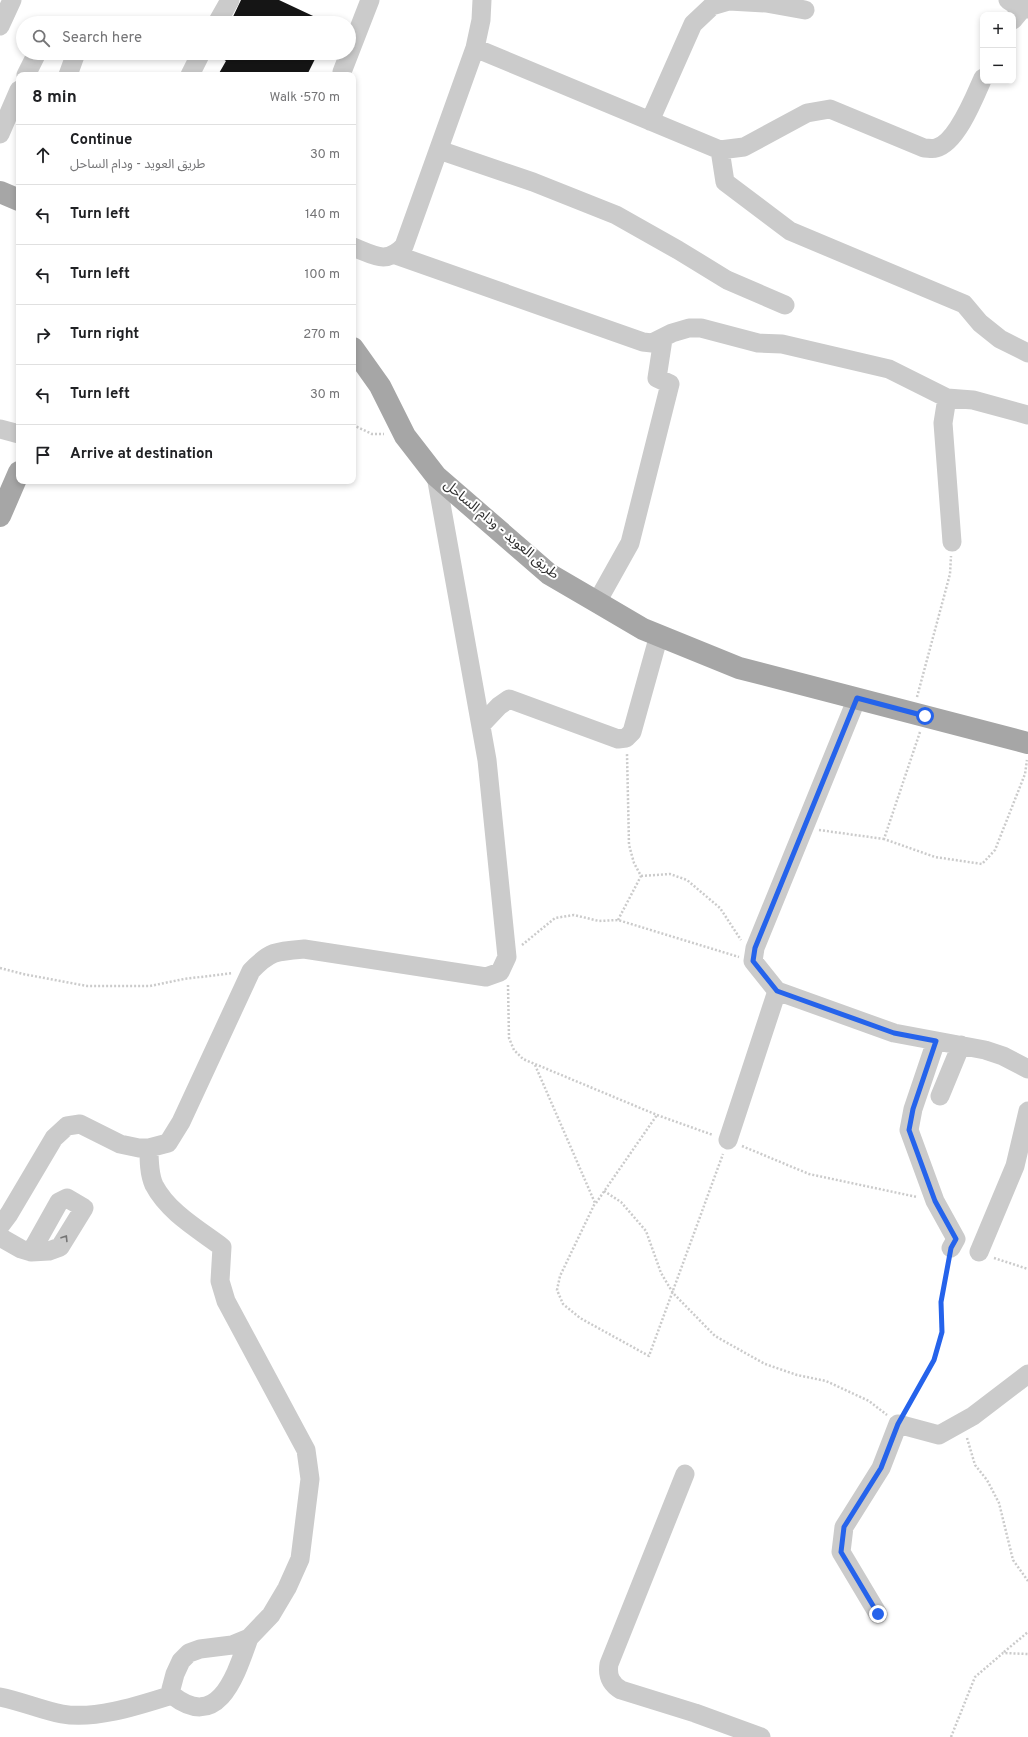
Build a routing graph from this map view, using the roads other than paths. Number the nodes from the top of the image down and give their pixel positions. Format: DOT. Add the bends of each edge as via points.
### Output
graph roads {
  1 [pos="12,0"];
  2 [pos="230,0"];
  3 [pos="370,0"];
  4 [pos="482,0"];
  5 [pos="806,10"];
  6 [pos="221,16"];
  7 [pos="0,26"];
  8 [pos="356,36"];
  9 [pos="475,48"];
  10 [pos="34,60"];
  11 [pos="73,60"];
  12 [pos="198,60"];
  13 [pos="347,60"];
  14 [pos="28,72"];
  15 [pos="69,72"];
  16 [pos="192,72"];
  17 [pos="342,72"];
  18 [pos="980,84"];
  19 [pos="16,97"];
  20 [pos="650,121"];
  21 [pos="0,134"];
  22 [pos="438,150"];
  23 [pos="720,150"];
  24 [pos="0,192"];
  25 [pos="16,199"];
  26 [pos="356,248"];
  27 [pos="396,255"];
  28 [pos="785,305"];
  29 [pos="663,339"];
  30 [pos="356,352"];
  31 [pos="1028,353"];
  32 [pos="356,378"];
  33 [pos="380,386"];
  34 [pos="947,398"];
  35 [pos="1028,415"];
  36 [pos="0,429"];
  37 [pos="16,433"];
  38 [pos="436,476"];
  39 [pos="16,479"];
  40 [pos="0,516"];
  41 [pos="952,542"];
  42 [pos="597,602"];
  43 [pos="659,635"];
  44 [pos="857,698"];
  45 [pos="481,725"];
  46 [pos="1028,743"];
  47 [pos="777,991"];
  48 [pos="936,1041"];
  49 [pos="961,1045"];
  50 [pos="1028,1069"];
  51 [pos="940,1096"];
  52 [pos="1028,1111"];
  53 [pos="728,1140"];
  54 [pos="149,1148"];
  55 [pos="0,1226"];
  56 [pos="0,1237"];
  57 [pos="951,1248"];
  58 [pos="31,1252"];
  59 [pos="979,1252"];
  60 [pos="1028,1374"];
  61 [pos="685,1474"];
  62 [pos="878,1614"];
  63 [pos="250,1638"];
  64 [pos="172,1694"];
  65 [pos="0,1697"];
  66 [pos="761,1737"];
  1 -- 7 [label="street"];
  2 -- 6 [label="street"];
  3 -- 8 [label="street"];
  4 -- 9 [label="street"];
  5 -- 20 [label="street" via="766,3 729,1 712,6 693,24"];
  9 -- 20 [label="street"];
  9 -- 22 [label="street"];
  10 -- 14 [label="street"];
  11 -- 15 [label="street"];
  12 -- 16 [label="street"];
  13 -- 17 [label="street"];
  18 -- 23 [label="street" via="964,121 948,140 937,148 924,148 830,109 807,113 744,147"];
  19 -- 21 [label="street"];
  20 -- 23 [label="street"];
  22 -- 27 [label="street" via="404,246"];
  22 -- 28 [label="street" via="533,182 616,215 727,280"];
  23 -- 31 [label="street" via="725,182 790,231 964,304 980,323 1000,339"];
  24 -- 25 [label="main road"];
  26 -- 27 [label="street" via="382,258"];
  27 -- 29 [label="street" via="643,342 652,343"];
  29 -- 34 [label="street" via="672,333 695,328 758,343 782,344 889,369"];
  29 -- 42 [label="street" via="657,378 670,384 639,514 630,543"];
  30 -- 33 [label="main road, طريق العويد - ودام الساحل"];
  32 -- 33 [label="main road"];
  33 -- 38 [label="main road, طريق العويد - ودام الساحل" via="405,436"];
  34 -- 35 [label="street" via="973,400"];
  34 -- 41 [label="street" via="942,423"];
  36 -- 37 [label="street"];
  38 -- 42 [label="main road, طريق العويد - ودام الساحل" via="549,574"];
  38 -- 45 [label="street"];
  39 -- 40 [label="main road"];
  42 -- 43 [label="main road, طريق العويد - ودام الساحل" via="643,629"];
  43 -- 44 [label="main road, طريق العويد - ودام الساحل" via="739,668"];
  43 -- 45 [label="street" via="632,732 626,738 618,739 509,699"];
  44 -- 46 [label="main road, طريق العويد - ودام الساحل"];
  44 -- 47 [label="street" via="755,948 753,961"];
  45 -- 54 [label="street" via="487,760 507,958 500,972 486,977 304,949 285,950 265,956 250,971 181,1122 168,1143"];
  47 -- 48 [label="street" via="894,1033"];
  47 -- 53 [label="street"];
  48 -- 49 [label="street"];
  48 -- 57 [label="street" via="913,1109 909,1130 935,1201 956,1239"];
  49 -- 50 [label="street" via="1003,1056"];
  49 -- 51 [label="street"];
  52 -- 59 [label="street" via="1015,1166"];
  54 -- 55 [label="street" via="120,1144 80,1124 67,1126 54,1138"];
  54 -- 63 [label="street" via="149,1167 154,1184 168,1204 222,1247 220,1281 226,1302 306,1450 310,1479 300,1560 271,1615"];
  56 -- 58 [label="street"];
  60 -- 62 [label="street" via="973,1416 939,1435 898,1424 881,1468 844,1527 841,1552"];
  61 -- 66 [label="street" via="609,1664 608,1675 613,1684 621,1690"];
  63 -- 64 [label="street" via="232,1645 200,1649 189,1654 175,1674"];
  63 -- 64 [label="street" via="228,1687 221,1698 213,1704 205,1707 187,1705"];
  64 -- 65 [label="street" via="95,1715 62,1714"];
}
